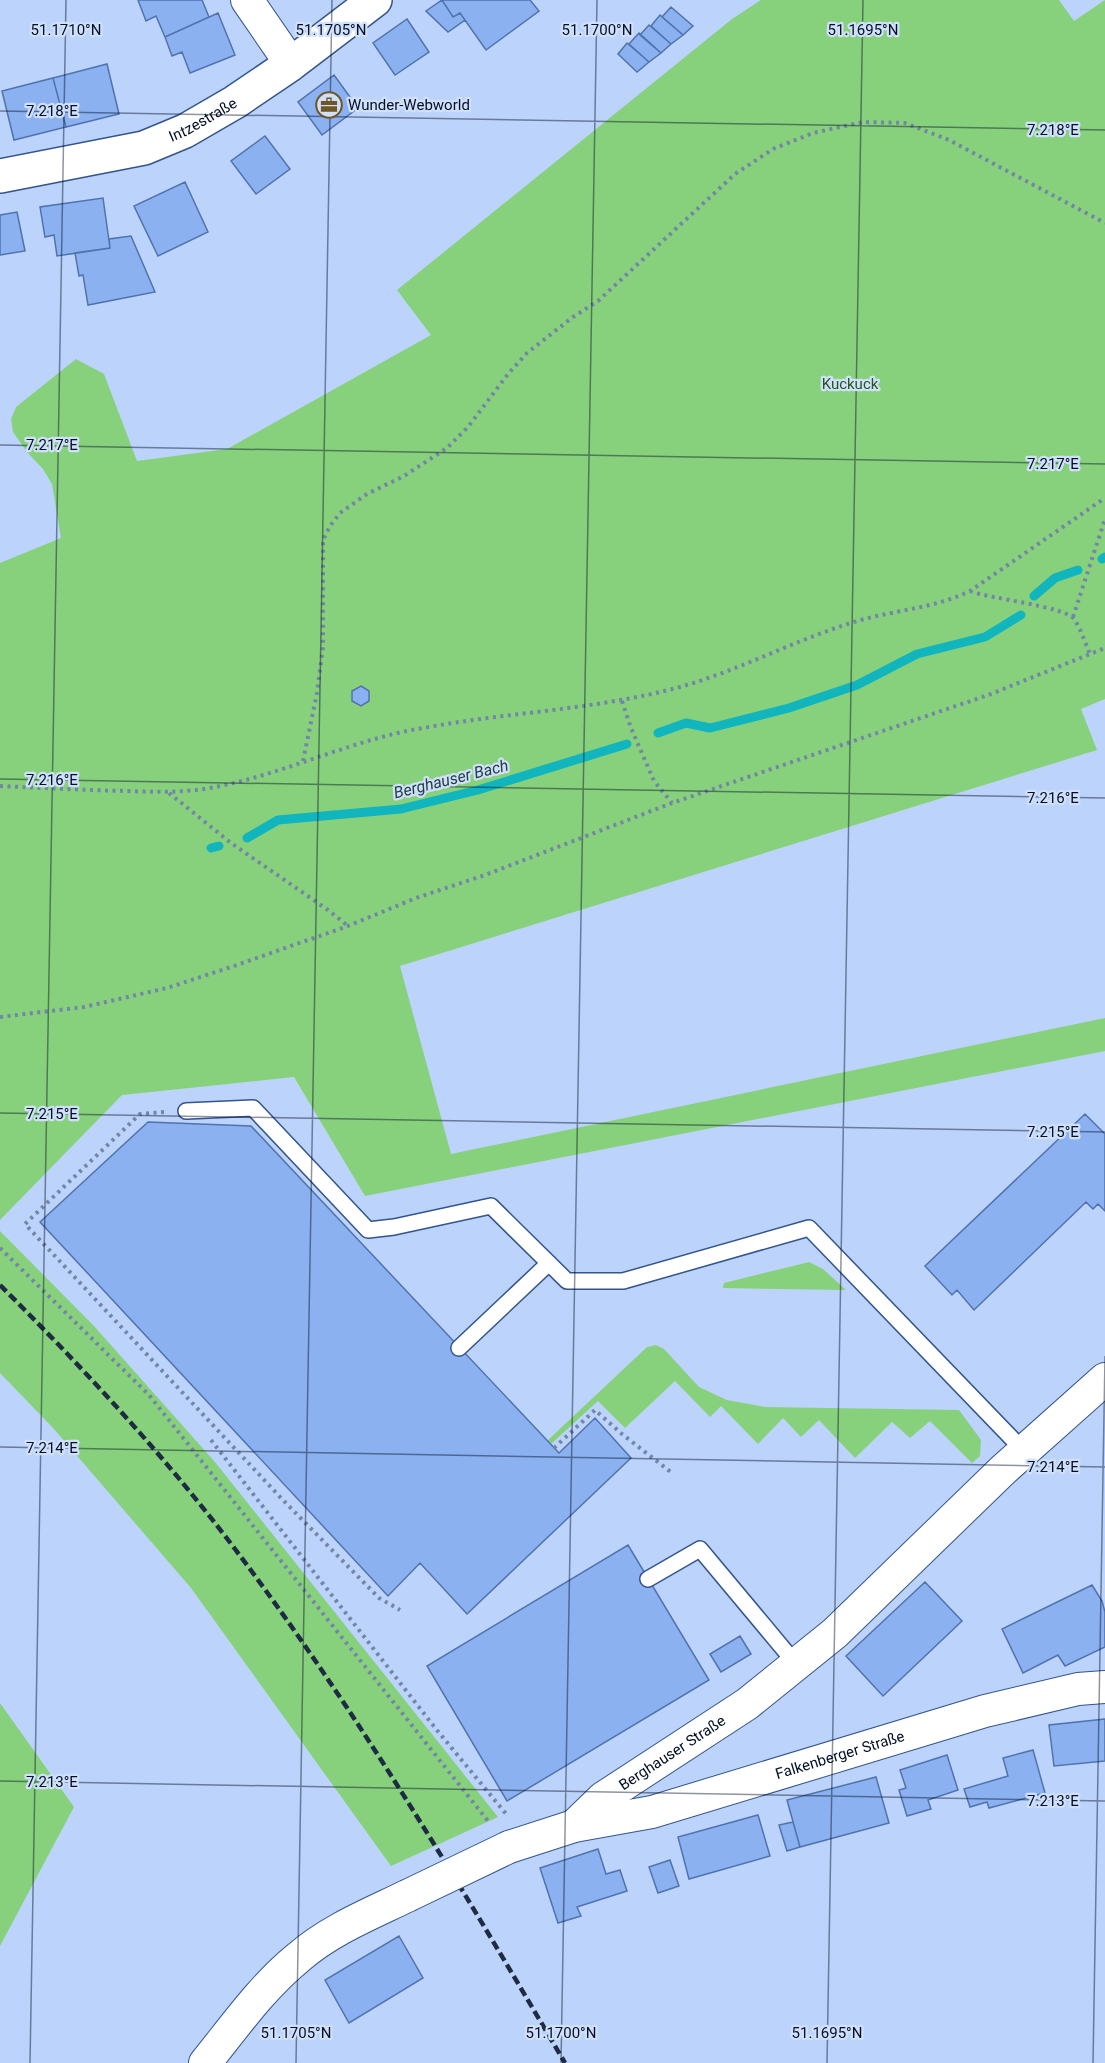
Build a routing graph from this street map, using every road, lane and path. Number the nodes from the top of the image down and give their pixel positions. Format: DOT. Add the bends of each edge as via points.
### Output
graph roads {
  1 [pos="247,0"];
  2 [pos="375,0"];
  3 [pos="291,64"];
  4 [pos="0,176"];
  5 [pos="1105,224"];
  6 [pos="1105,498"];
  7 [pos="1105,519"];
  8 [pos="970,591"];
  9 [pos="1073,617"];
  10 [pos="1105,648"];
  11 [pos="1090,654"];
  12 [pos="622,701"];
  13 [pos="303,761"];
  14 [pos="0,786"];
  15 [pos="168,792"];
  16 [pos="672,804"];
  17 [pos="348,926"];
  18 [pos="0,1017"];
  19 [pos="186,1111"];
  20 [pos="0,1248"];
  21 [pos="549,1263"];
  22 [pos="459,1348"];
  23 [pos="1105,1379"];
  24 [pos="211,1440"];
  25 [pos="554,1448"];
  26 [pos="1024,1451"];
  27 [pos="672,1473"];
  28 [pos="648,1579"];
  29 [pos="400,1610"];
  30 [pos="796,1664"];
  31 [pos="1105,1687"];
  32 [pos="574,1826"];
  33 [pos="519,1844"];
  34 [pos="210,2061"];
  1 -- 3 [label="street"];
  2 -- 3 [label="main road, Intzestraße"];
  3 -- 4 [label="main road, Intzestraße" via="235,102 164,141 110,156"];
  5 -- 13 [label="path" via="949,140 905,123 842,125 787,142 756,159 598,301 527,353 447,448 340,513 323,540 323,647"];
  6 -- 8 [label="path"];
  7 -- 9 [label="path"];
  8 -- 9 [label="path"];
  8 -- 12 [label="path" via="935,605 856,621 723,674"];
  9 -- 11 [label="path"];
  10 -- 11 [label="path"];
  11 -- 16 [label="path" via="991,694"];
  12 -- 13 [label="path" via="419,728"];
  12 -- 16 [label="path" via="654,782"];
  13 -- 15 [label="path" via="230,784"];
  14 -- 15 [label="path"];
  15 -- 17 [label="path" via="231,843"];
  16 -- 17 [label="path"];
  17 -- 18 [label="path" via="166,988 84,1007"];
  19 -- 21 [label="lane" via="253,1108 368,1230 491,1206"];
  19 -- 29 [label="path" via="140,1114 25,1224 289,1506 379,1598"];
  20 -- 33 [label="path" via="149,1395"];
  21 -- 22 [label="lane"];
  21 -- 26 [label="lane" via="567,1281 623,1281 808,1228"];
  23 -- 26 [label="street, Berghauser Straße"];
  24 -- 33 [label="path" via="436,1729"];
  25 -- 27 [label="path" via="596,1410"];
  26 -- 30 [label="street, Berghauser Straße" via="835,1633"];
  28 -- 30 [label="lane" via="700,1549"];
  30 -- 32 [label="street, Berghauser Straße" via="747,1704 603,1798"];
  31 -- 32 [label="street, Falkenberger Straße" via="1078,1689 985,1711 652,1812"];
  32 -- 33 [label="street, Berghauser Straße"];
  33 -- 34 [label="street, Berghauser Straße, bridge" via="335,1932 301,1955 260,1994"];
}
